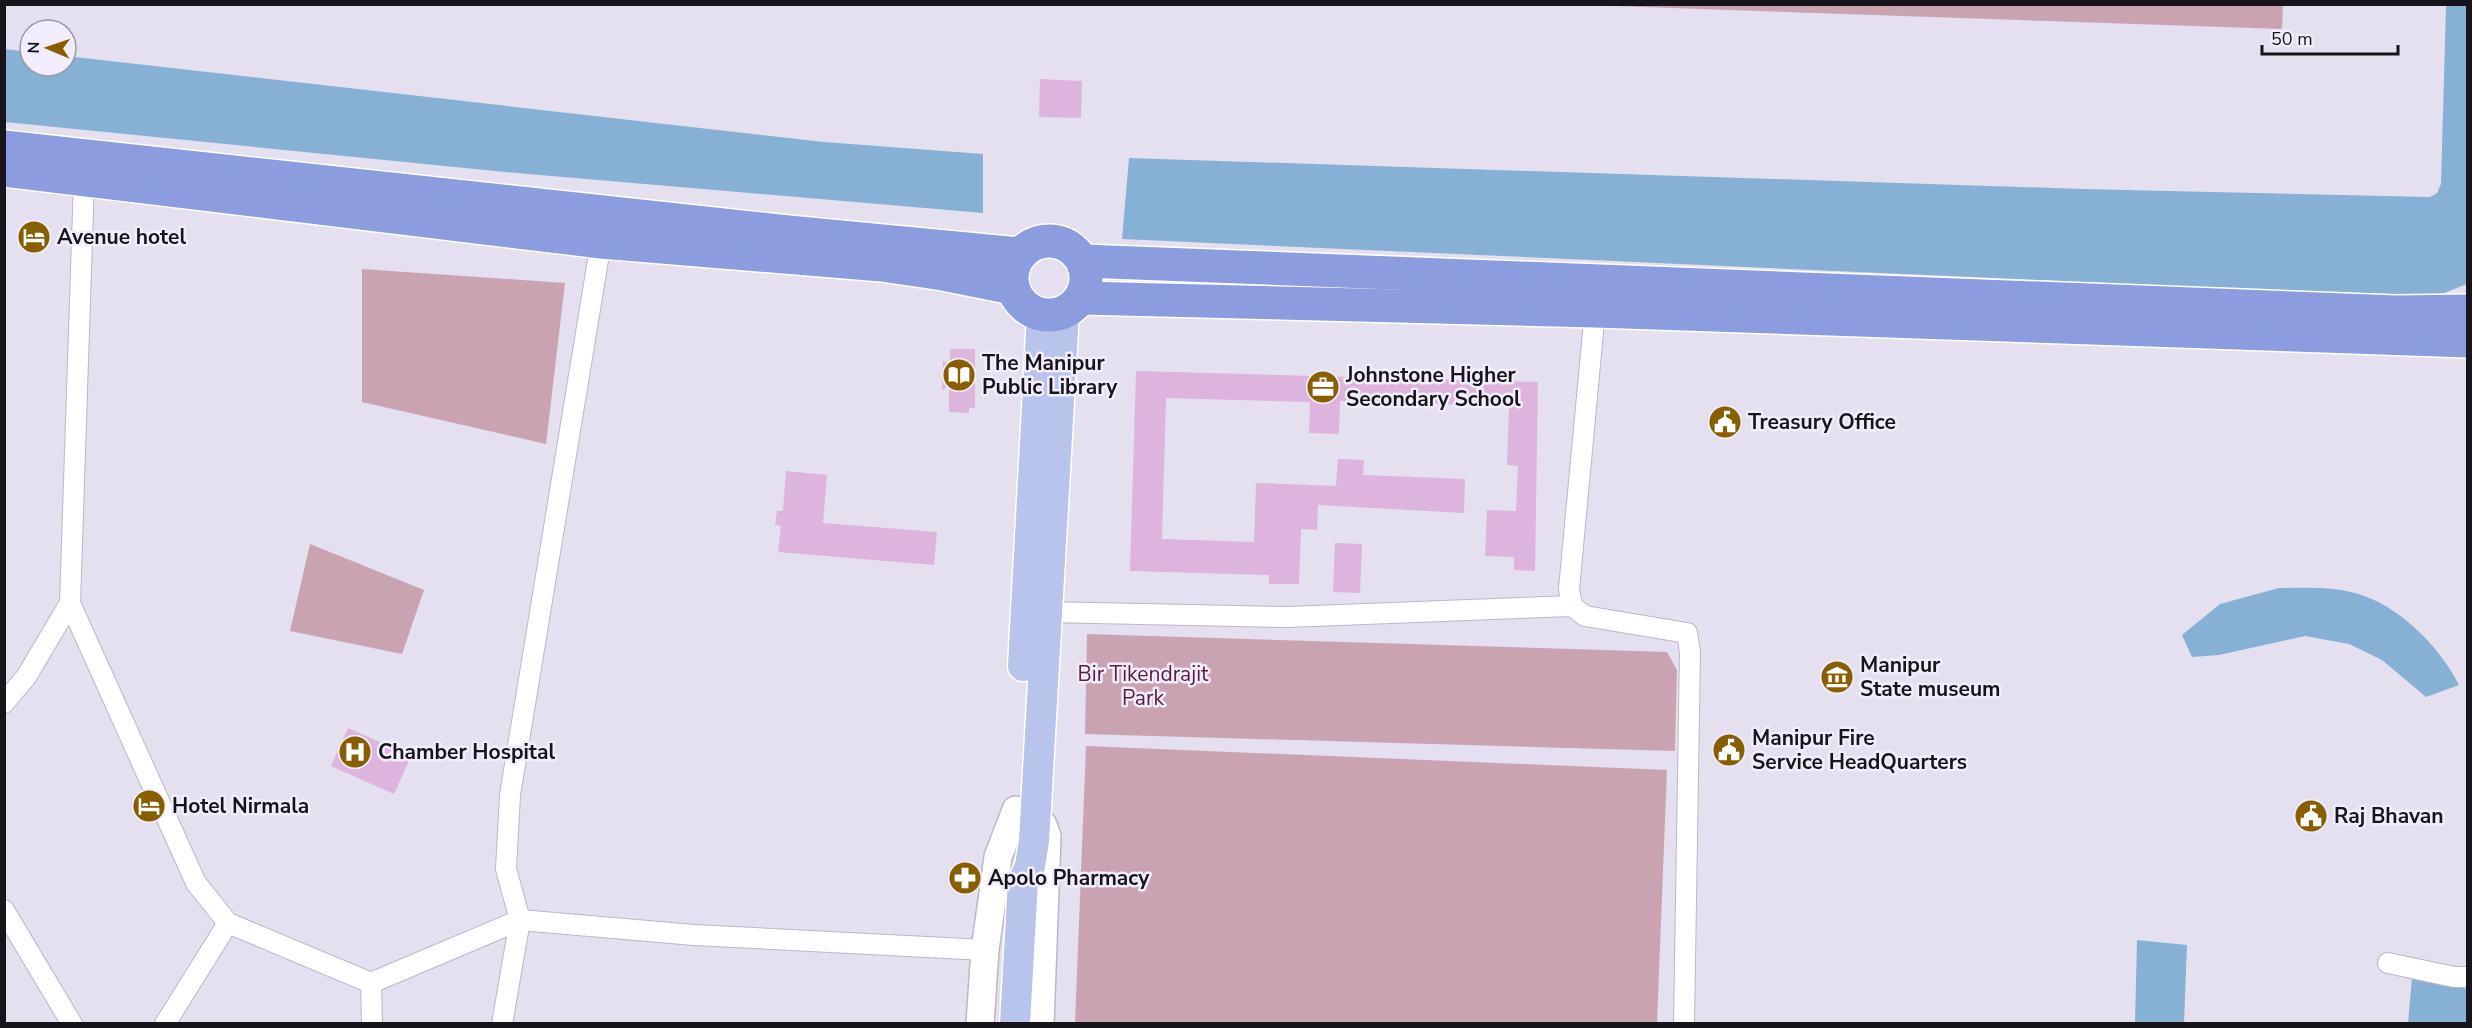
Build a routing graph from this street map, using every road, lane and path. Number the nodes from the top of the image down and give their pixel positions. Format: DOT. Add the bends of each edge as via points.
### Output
graph roads {
  1 [pos="4,147"];
  2 [pos="4,170"];
  3 [pos="84,180"];
  4 [pos="601,242"];
  5 [pos="1021,254"];
  6 [pos="1083,261"];
  7 [pos="1013,288"];
  8 [pos="2468,291"];
  9 [pos="1063,309"];
  10 [pos="1595,311"];
  11 [pos="2468,311"];
  12 [pos="2396,312"];
  13 [pos="2468,341"];
  14 [pos="1043,481"];
  15 [pos="70,603"];
  16 [pos="1572,606"];
  17 [pos="1046,612"];
  18 [pos="4,703"];
  19 [pos="1026,807"];
  20 [pos="4,910"];
  21 [pos="520,920"];
  22 [pos="228,923"];
  23 [pos="985,950"];
  24 [pos="2388,963"];
  25 [pos="2468,977"];
  26 [pos="371,983"];
  27 [pos="72,1023"];
  28 [pos="165,1023"];
  29 [pos="372,1023"];
  30 [pos="502,1023"];
  31 [pos="980,1023"];
  32 [pos="1015,1023"];
  33 [pos="1040,1023"];
  34 [pos="1683,1023"];
  1 -- 5 [label="highway" via="764,230"];
  2 -- 3 [label="highway"];
  3 -- 4 [label="highway"];
  3 -- 15 [label="street"];
  4 -- 7 [label="highway" via="882,265"];
  4 -- 21 [label="street" via="510,795 506,869"];
  5 -- 6 [label="highway" via="1052,240 1076,251"];
  5 -- 7 [label="highway" via="1012,276"];
  6 -- 9 [label="highway" via="1087,280"];
  6 -- 12 [label="highway"];
  7 -- 9 [label="highway" via="1024,306"];
  8 -- 12 [label="highway"];
  9 -- 10 [label="highway"];
  9 -- 14 [label="main road"];
  10 -- 13 [label="highway"];
  10 -- 16 [label="street" via="1569,589"];
  11 -- 12 [label="highway"];
  14 -- 17 [label="main road"];
  14 -- 19 [label="main road"];
  15 -- 18 [label="street" via="26,677"];
  15 -- 22 [label="street" via="196,883"];
  16 -- 17 [label="street" via="1288,617"];
  16 -- 34 [label="street" via="1585,616 1688,633"];
  17 -- 19 [label="main road"];
  19 -- 23 [label="street" via="998,857"];
  19 -- 32 [label="main road"];
  19 -- 33 [label="street" via="1047,836"];
  20 -- 27 [label="street"];
  21 -- 23 [label="street" via="694,935"];
  21 -- 26 [label="street"];
  21 -- 30 [label="street"];
  22 -- 26 [label="street"];
  22 -- 28 [label="street"];
  23 -- 31 [label="street"];
  24 -- 25 [label="street"];
  26 -- 29 [label="street"];
}
